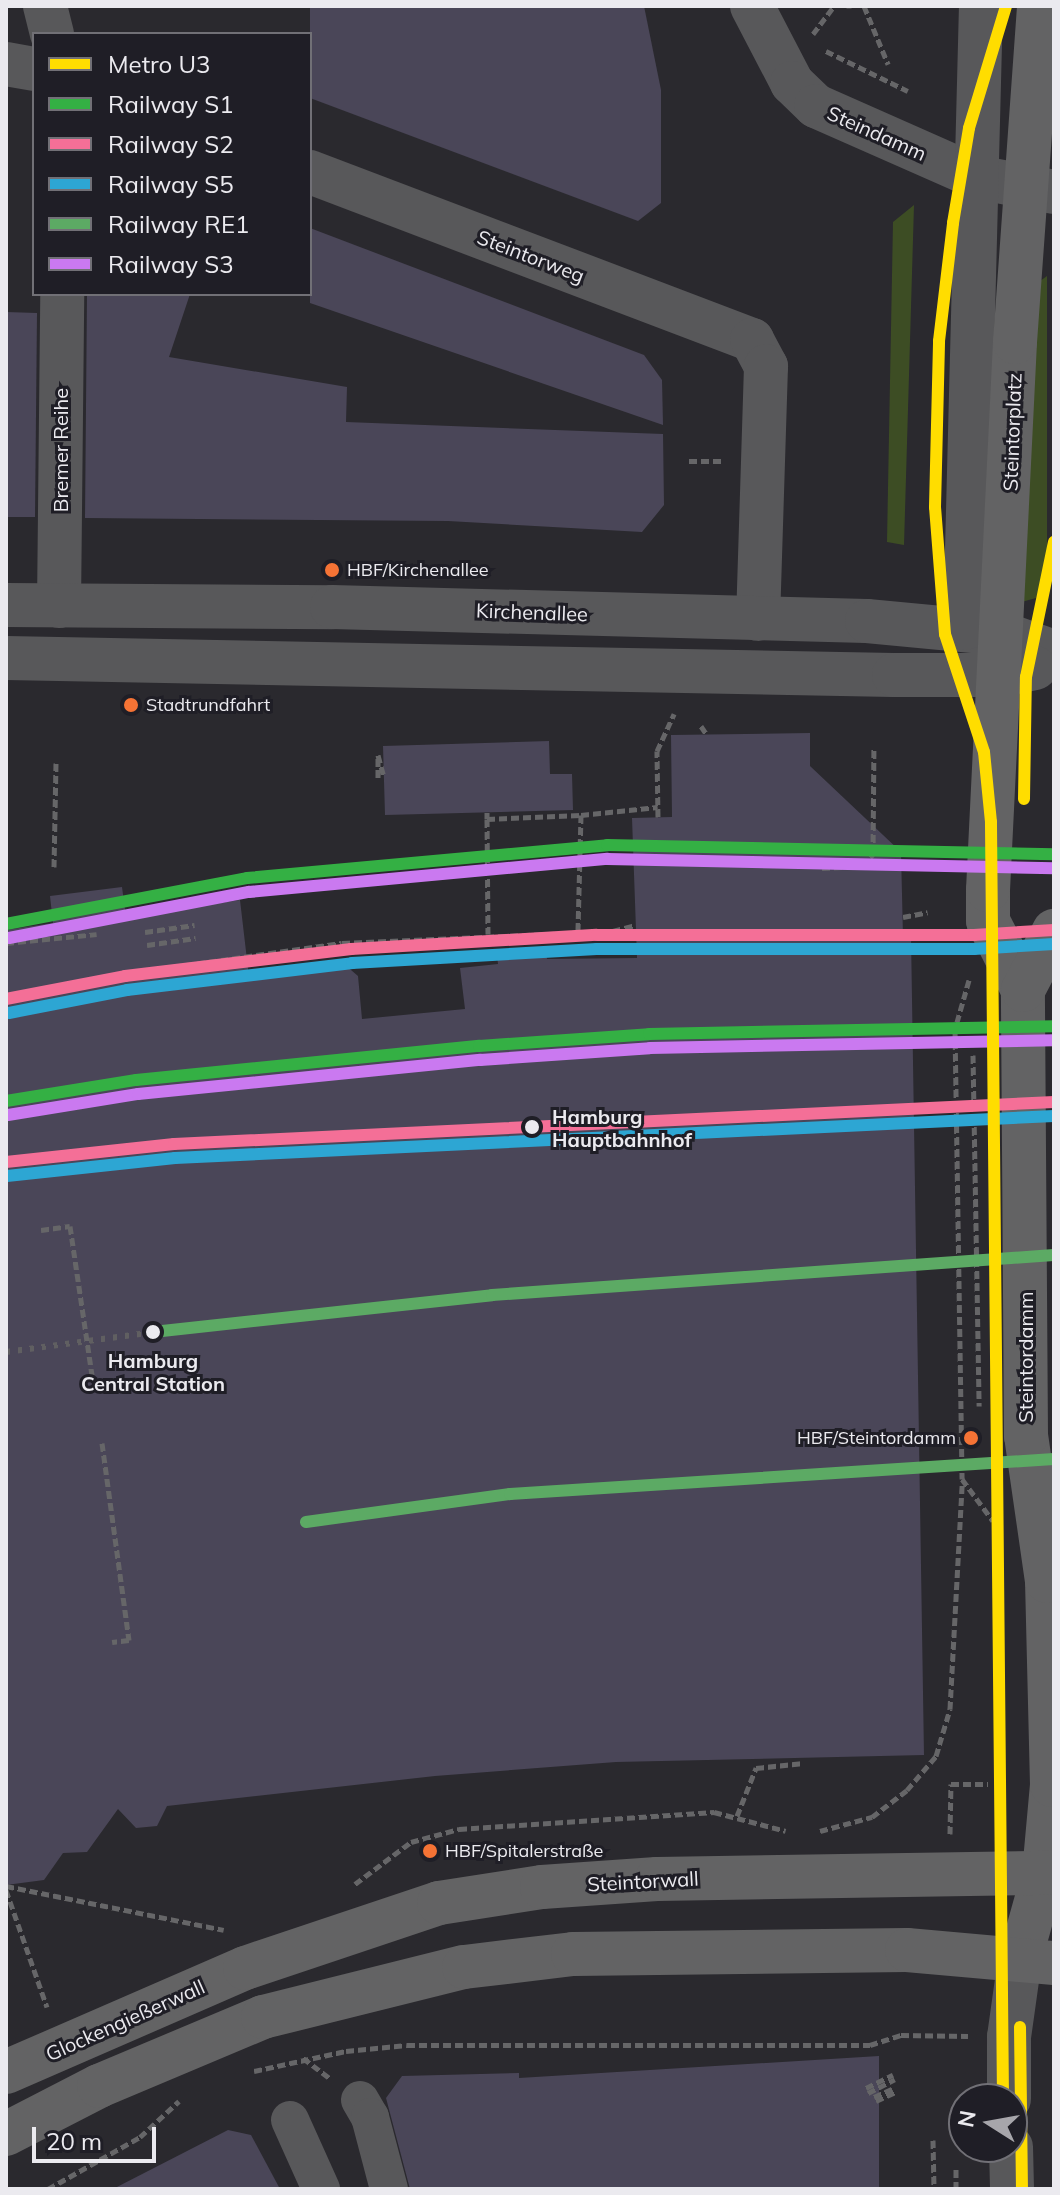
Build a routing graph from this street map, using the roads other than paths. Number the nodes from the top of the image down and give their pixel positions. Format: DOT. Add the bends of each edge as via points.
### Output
graph roads {
  1 [pos="45,6"];
  2 [pos="752,6"];
  3 [pos="981,6"];
  4 [pos="1039,6"];
  5 [pos="52,32"];
  6 [pos="6,64"];
  7 [pos="32,69"];
  8 [pos="312,173"];
  9 [pos="977,177"];
  10 [pos="1041,191"];
  11 [pos="62,296"];
  12 [pos="6,605"];
  13 [pos="59,606"];
  14 [pos="758,619"];
  15 [pos="990,646"];
  16 [pos="1054,652"];
  17 [pos="6,658"];
  18 [pos="1054,664"];
  19 [pos="1054,931"];
  20 [pos="1023,990"];
  21 [pos="1049,1873"];
  22 [pos="237,1950"];
  23 [pos="1037,1961"];
  24 [pos="999,2066"];
  25 [pos="6,2072"];
  26 [pos="360,2100"];
  27 [pos="290,2120"];
  28 [pos="6,2134"];
  29 [pos="321,2189"];
  30 [pos="389,2189"];
  1 -- 5 [label="street"];
  2 -- 9 [label="street, Steindamm" via="792,83 816,106"];
  3 -- 9 [label="street, Steintorplatz"];
  4 -- 10 [label="main road, Steintorplatz"];
  6 -- 7 [label="street"];
  8 -- 14 [label="street, Steintorweg" via="752,340 766,366"];
  9 -- 10 [label="street, Steindamm"];
  9 -- 15 [label="street, Steintorplatz"];
  10 -- 15 [label="main road, Steintorplatz"];
  11 -- 13 [label="street, Bremer Reihe"];
  12 -- 13 [label="street, Kirchenallee"];
  13 -- 14 [label="street, Kirchenallee" via="332,607"];
  14 -- 15 [label="street, Kirchenallee"];
  15 -- 16 [label="street, Kirchenallee"];
  15 -- 17 [label="street, Kirchenallee"];
  15 -- 18 [label="street, Kirchenallee"];
  15 -- 20 [label="main road, Steintordamm" via="988,921"];
  19 -- 20 [label="main road, Steintordamm"];
  20 -- 21 [label="main road, Steintordamm" via="1026,1436 1047,1581 1052,1709"];
  21 -- 22 [label="main road, Steintorwall" via="657,1879 542,1887 439,1903"];
  21 -- 23 [label="main road, Steintordamm"];
  22 -- 25 [label="main road, Glockengießerwall"];
  23 -- 24 [label="street"];
  23 -- 28 [label="main road" via="907,1950 573,1954 407,1978 263,2017 99,2086"];
  26 -- 30 [label="street" via="370,2117"];
  27 -- 29 [label="street"];
}
